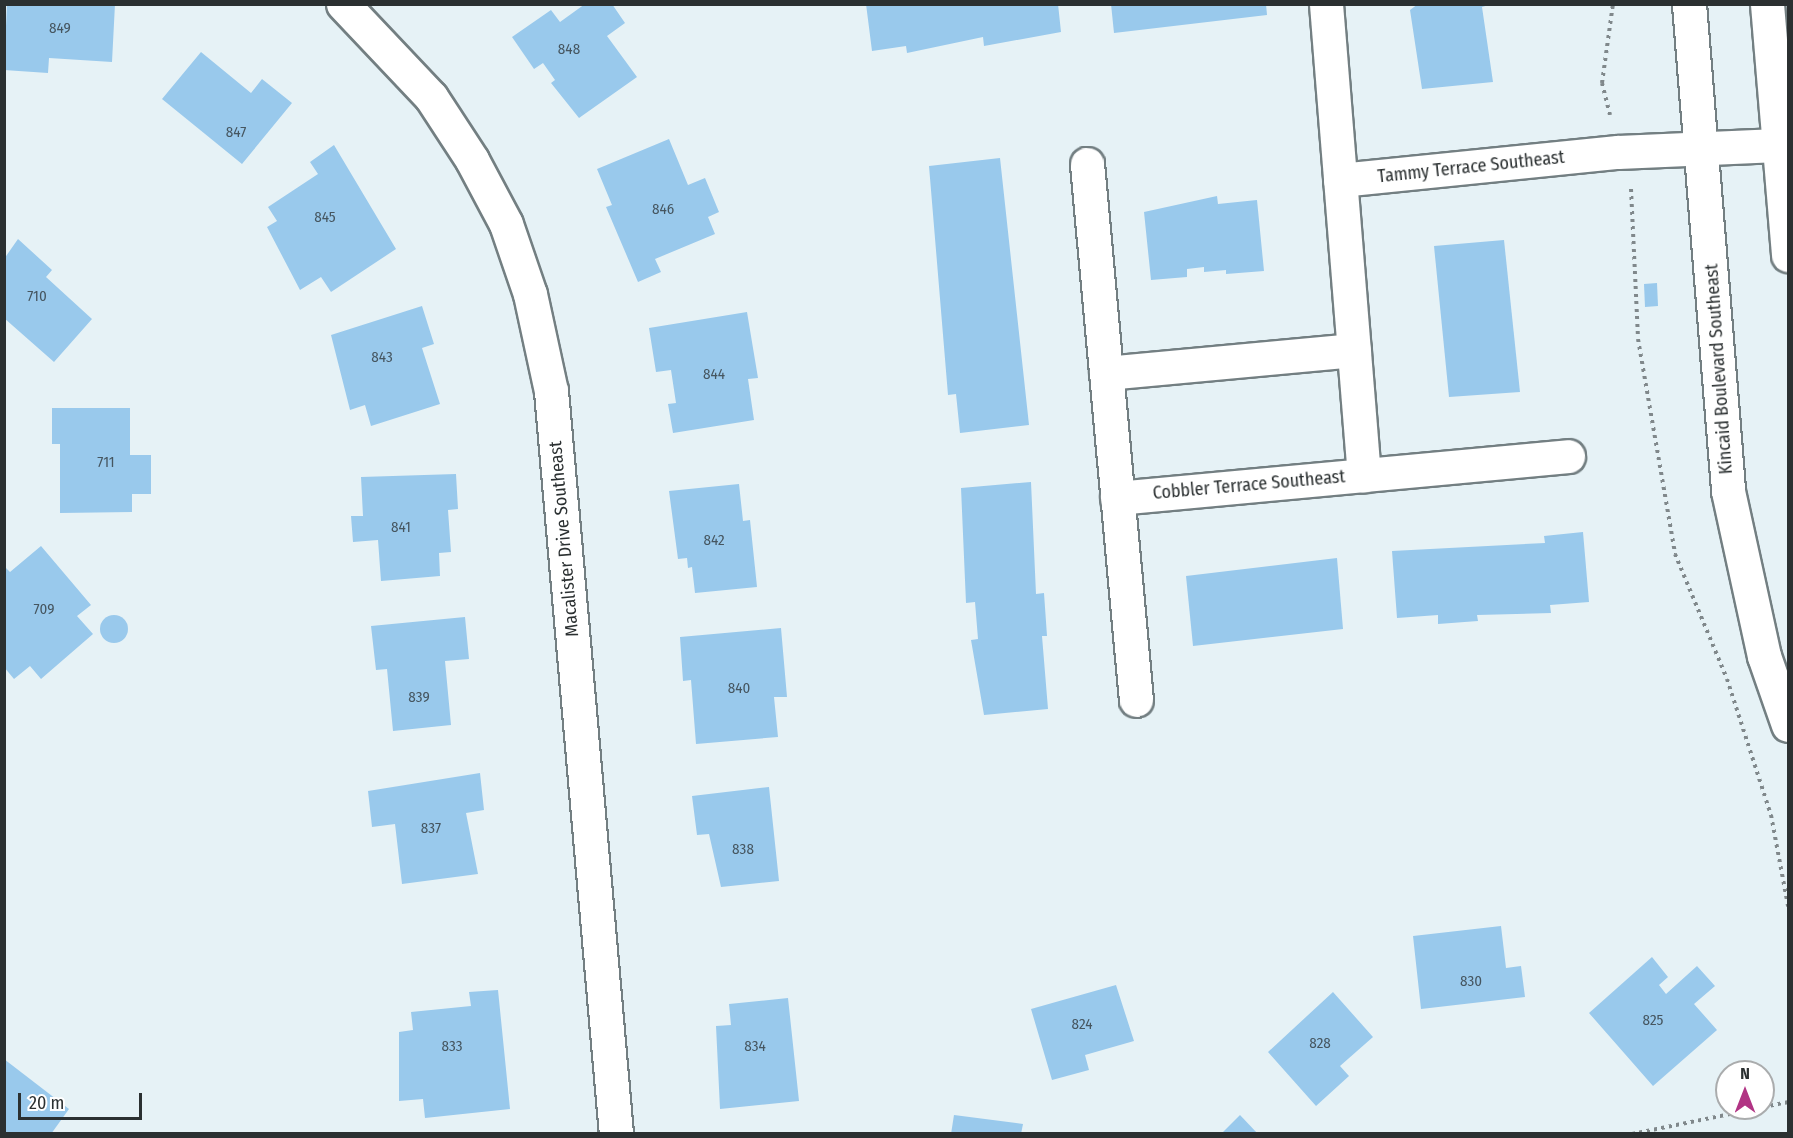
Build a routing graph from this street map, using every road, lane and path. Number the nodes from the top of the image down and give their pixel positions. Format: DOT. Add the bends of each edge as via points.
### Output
graph roads {
  1 [pos="343,4"];
  2 [pos="1326,4"];
  3 [pos="1613,4"];
  4 [pos="1689,4"];
  5 [pos="1767,4"];
  6 [pos="1778,145"];
  7 [pos="1701,148"];
  8 [pos="1618,152"];
  9 [pos="1087,164"];
  10 [pos="1340,180"];
  11 [pos="1788,255"];
  12 [pos="1354,350"];
  13 [pos="1106,373"];
  14 [pos="1568,456"];
  15 [pos="1364,475"];
  16 [pos="1117,498"];
  17 [pos="1136,700"];
  18 [pos="1788,725"];
  19 [pos="1788,906"];
  20 [pos="1715,1117"];
  21 [pos="616,1134"];
  22 [pos="1632,1134"];
  1 -- 21 [label="street, Macalister Drive Southeast" via="431,97 472,160 506,224 530,294 551,391"];
  2 -- 10 [label="street"];
  3 -- 8 [label="path" via="1602,83"];
  4 -- 7 [label="street, Kincaid Boulevard Southeast"];
  5 -- 6 [label="street"];
  6 -- 7 [label="street, Tammy Terrace Southeast"];
  6 -- 11 [label="street"];
  7 -- 8 [label="street, Tammy Terrace Southeast"];
  7 -- 18 [label="street, Kincaid Boulevard Southeast" via="1728,491 1764,656"];
  8 -- 10 [label="street, Tammy Terrace Southeast"];
  8 -- 19 [label="path" via="1635,201 1638,339 1675,554 1727,679 1768,804"];
  9 -- 13 [label="street"];
  10 -- 12 [label="street, Cobbler Terrace Southeast"];
  12 -- 13 [label="street"];
  12 -- 15 [label="street, Cobbler Terrace Southeast"];
  13 -- 16 [label="street"];
  14 -- 15 [label="street"];
  15 -- 16 [label="street, Cobbler Terrace Southeast"];
  16 -- 17 [label="street"];
  20 -- 22 [label="path"];
}
